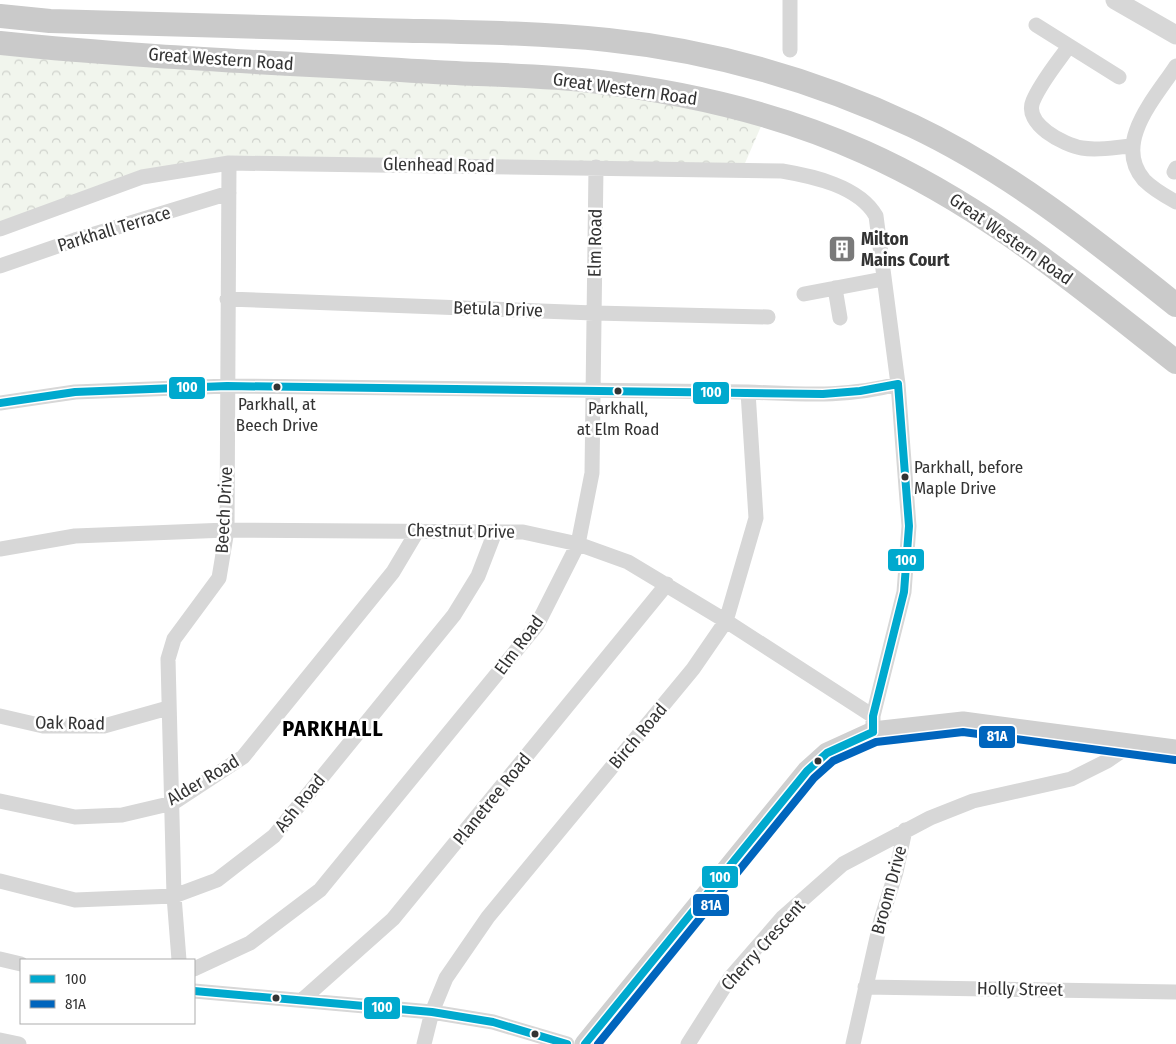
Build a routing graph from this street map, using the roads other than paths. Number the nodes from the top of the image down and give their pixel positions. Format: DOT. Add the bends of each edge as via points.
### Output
graph roads {
  1 [pos="790,0"];
  2 [pos="1114,0"];
  3 [pos="0,16"];
  4 [pos="1036,25"];
  5 [pos="1176,35"];
  6 [pos="0,43"];
  7 [pos="1069,46"];
  8 [pos="790,50"];
  9 [pos="1176,66"];
  10 [pos="1120,77"];
  11 [pos="1132,146"];
  12 [pos="229,163"];
  13 [pos="596,167"];
  14 [pos="229,193"];
  15 [pos="1176,202"];
  16 [pos="0,229"];
  17 [pos="0,266"];
  18 [pos="883,279"];
  19 [pos="834,288"];
  20 [pos="804,294"];
  21 [pos="227,299"];
  22 [pos="1176,305"];
  23 [pos="594,313"];
  24 [pos="768,317"];
  25 [pos="840,318"];
  26 [pos="1176,362"];
  27 [pos="898,384"];
  28 [pos="227,386"];
  29 [pos="594,390"];
  30 [pos="748,392"];
  31 [pos="0,403"];
  32 [pos="227,530"];
  33 [pos="418,530"];
  34 [pos="495,532"];
  35 [pos="578,544"];
  36 [pos="0,549"];
  37 [pos="667,584"];
  38 [pos="726,621"];
  39 [pos="168,708"];
  40 [pos="0,716"];
  41 [pos="873,724"];
  42 [pos="1132,744"];
  43 [pos="1176,750"];
  44 [pos="0,801"];
  45 [pos="172,803"];
  46 [pos="904,830"];
  47 [pos="0,881"];
  48 [pos="174,896"];
  49 [pos="0,959"];
  50 [pos="179,959"];
  51 [pos="20,964"];
  52 [pos="195,969"];
  53 [pos="865,987"];
  54 [pos="195,991"];
  55 [pos="1176,992"];
  56 [pos="302,1000"];
  57 [pos="432,1012"];
  58 [pos="0,1040"];
  59 [pos="19,1044"];
  60 [pos="424,1044"];
  61 [pos="567,1044"];
  62 [pos="585,1044"];
  63 [pos="688,1044"];
  64 [pos="853,1044"];
  1 -- 8 [label="street"];
  2 -- 5 [label="street"];
  3 -- 22 [label="main road, Great Western Road" via="50,21 543,34 652,45 737,62 849,98 944,142 1048,206"];
  4 -- 7 [label="street"];
  6 -- 26 [label="main road, Great Western Road" via="588,81 689,96 766,115 863,151 988,218 1029,246"];
  7 -- 10 [label="street"];
  7 -- 11 [label="street" via="1032,102 1032,118 1037,125 1072,146 1094,149"];
  9 -- 11 [label="street" via="1135,132"];
  11 -- 15 [label="street" via="1132,157 1145,180"];
  12 -- 13 [label="street, Glenhead Road"];
  12 -- 14 [label="street, Beech Drive"];
  12 -- 16 [label="street, Glenhead Road" via="142,177"];
  13 -- 18 [label="street, Glenhead Road" via="782,171 829,182 872,208 876,216"];
  13 -- 23 [label="street, Elm Road"];
  14 -- 17 [label="street, Parkhall Terrace"];
  14 -- 21 [label="street, Beech Drive"];
  18 -- 19 [label="street"];
  18 -- 27 [label="street"];
  19 -- 20 [label="street"];
  19 -- 25 [label="street"];
  21 -- 23 [label="street, Betula Drive"];
  21 -- 28 [label="street, Beech Drive"];
  23 -- 24 [label="street, Betula Drive"];
  23 -- 29 [label="street, Elm Road"];
  27 -- 30 [label="street" via="830,396"];
  27 -- 41 [label="street" via="909,526 904,592"];
  28 -- 29 [label="street"];
  28 -- 31 [label="street" via="75,392"];
  28 -- 32 [label="street, Beech Drive"];
  29 -- 30 [label="street"];
  29 -- 35 [label="street, Elm Road" via="592,473"];
  30 -- 38 [label="street, Birch Road" via="756,518"];
  32 -- 33 [label="street, Chestnut Drive"];
  32 -- 36 [label="street, Chestnut Drive" via="75,536"];
  32 -- 39 [label="street, Beech Drive" via="219,578 174,639 168,660"];
  33 -- 34 [label="street, Chestnut Drive"];
  33 -- 45 [label="street, Alder Road" via="393,572 243,757"];
  34 -- 35 [label="street, Chestnut Drive" via="523,532"];
  34 -- 48 [label="street, Ash Road" via="478,576 454,615 274,836 217,880"];
  35 -- 37 [label="street, Chestnut Drive" via="628,562"];
  35 -- 52 [label="street, Elm Road" via="537,625 320,890 250,943"];
  37 -- 38 [label="street, Chestnut Drive"];
  37 -- 56 [label="street, Planetree Road" via="393,919"];
  38 -- 41 [label="street, Chestnut Drive"];
  38 -- 57 [label="street, Birch Road" via="693,670 488,917 446,978"];
  39 -- 40 [label="street, Oak Road" via="104,726 43,726"];
  39 -- 45 [label="street, Beech Drive"];
  41 -- 42 [label="main road" via="963,722"];
  41 -- 62 [label="main road" via="827,753 807,771"];
  42 -- 43 [label="main road"];
  42 -- 46 [label="street, Broom Drive" via="1071,779 973,801"];
  44 -- 45 [label="street, Alder Road" via="75,817 122,815"];
  45 -- 48 [label="street, Beech Drive"];
  46 -- 53 [label="street, Broom Drive"];
  46 -- 63 [label="street, Cherry Crescent" via="843,864 783,917 730,978"];
  47 -- 48 [label="street, Ash Road" via="75,900"];
  48 -- 50 [label="street, Beech Drive"];
  49 -- 51 [label="street"];
  53 -- 55 [label="street, Holly Street"];
  53 -- 64 [label="street, Broom Drive"];
  54 -- 56 [label="street"];
  56 -- 57 [label="street"];
  57 -- 60 [label="street, Birch Road"];
  57 -- 61 [label="street" via="492,1022"];
  58 -- 59 [label="street"];
}
